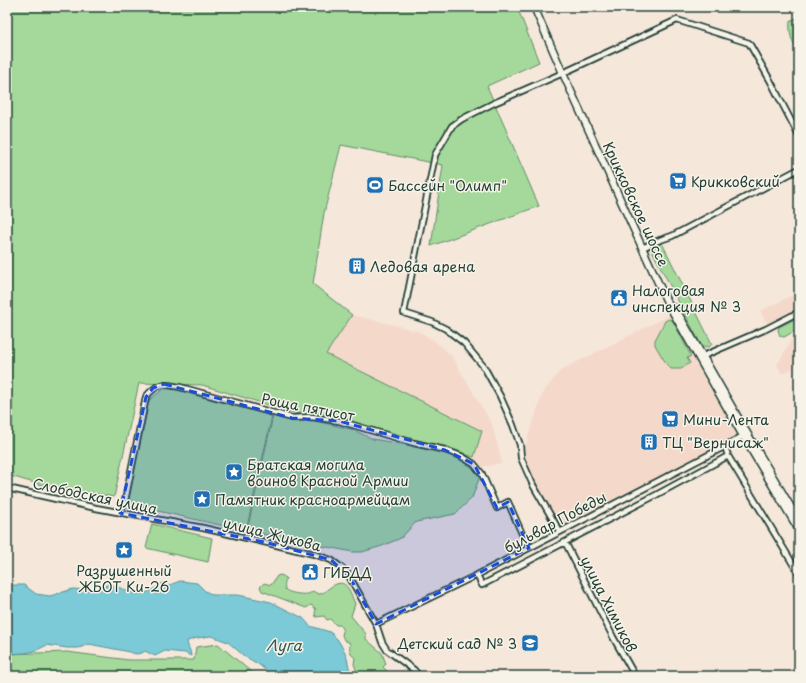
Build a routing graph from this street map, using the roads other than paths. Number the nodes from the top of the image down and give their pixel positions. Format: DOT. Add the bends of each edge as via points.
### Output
graph roads {
  1 [pos="534,7"];
  2 [pos="538,7"];
  3 [pos="564,72"];
  4 [pos="799,136"];
  5 [pos="799,169"];
  6 [pos="644,247"];
  7 [pos="799,312"];
  8 [pos="701,357"];
  9 [pos="743,436"];
  10 [pos="725,446"];
  11 [pos="728,456"];
  12 [pos="7,488"];
  13 [pos="120,513"];
  14 [pos="799,521"];
  15 [pos="203,528"];
  16 [pos="799,530"];
  17 [pos="560,532"];
  18 [pos="565,542"];
  19 [pos="530,548"];
  20 [pos="799,574"];
  21 [pos="477,575"];
  22 [pos="376,624"];
  23 [pos="419,676"];
  24 [pos="635,676"];
  1 -- 3 [label="main road, Крикковское шоссе"];
  2 -- 3 [label="main road"];
  3 -- 4 [label="street" via="677,20 749,42"];
  3 -- 6 [label="main road, Крикковское шоссе"];
  3 -- 17 [label="street" via="488,106 452,126 435,155 404,313 446,329 464,343 484,367 513,425 520,445 521,458 533,485"];
  5 -- 6 [label="street" via="672,236"];
  6 -- 8 [label="main road, Крикковское шоссе" via="666,300"];
  7 -- 8 [label="street"];
  8 -- 9 [label="main road, Крикковское шоссе"];
  8 -- 14 [label="main road"];
  9 -- 10 [label="street, бульвар Победы"];
  9 -- 16 [label="main road, Крикковское шоссе"];
  10 -- 11 [label="street"];
  10 -- 17 [label="street, бульвар Победы"];
  11 -- 18 [label="street"];
  11 -- 20 [label="street"];
  12 -- 13 [label="street, Слободская улица"];
  13 -- 15 [label="street, Слободская улица"];
  13 -- 19 [label="street, Роща пятисот" via="146,397 153,388 164,384 292,418 312,417 339,421 461,456 474,464 482,474 496,508 508,502"];
  15 -- 22 [label="street, улица Жукова" via="296,549 331,560 349,576"];
  17 -- 19 [label="street, бульвар Победы"];
  18 -- 21 [label="street" via="482,585"];
  18 -- 24 [label="street, улица Химиков"];
  19 -- 21 [label="street, бульвар Победы"];
  21 -- 22 [label="street, бульвар Победы"];
  22 -- 23 [label="street, улица Жукова" via="387,650"];
}
